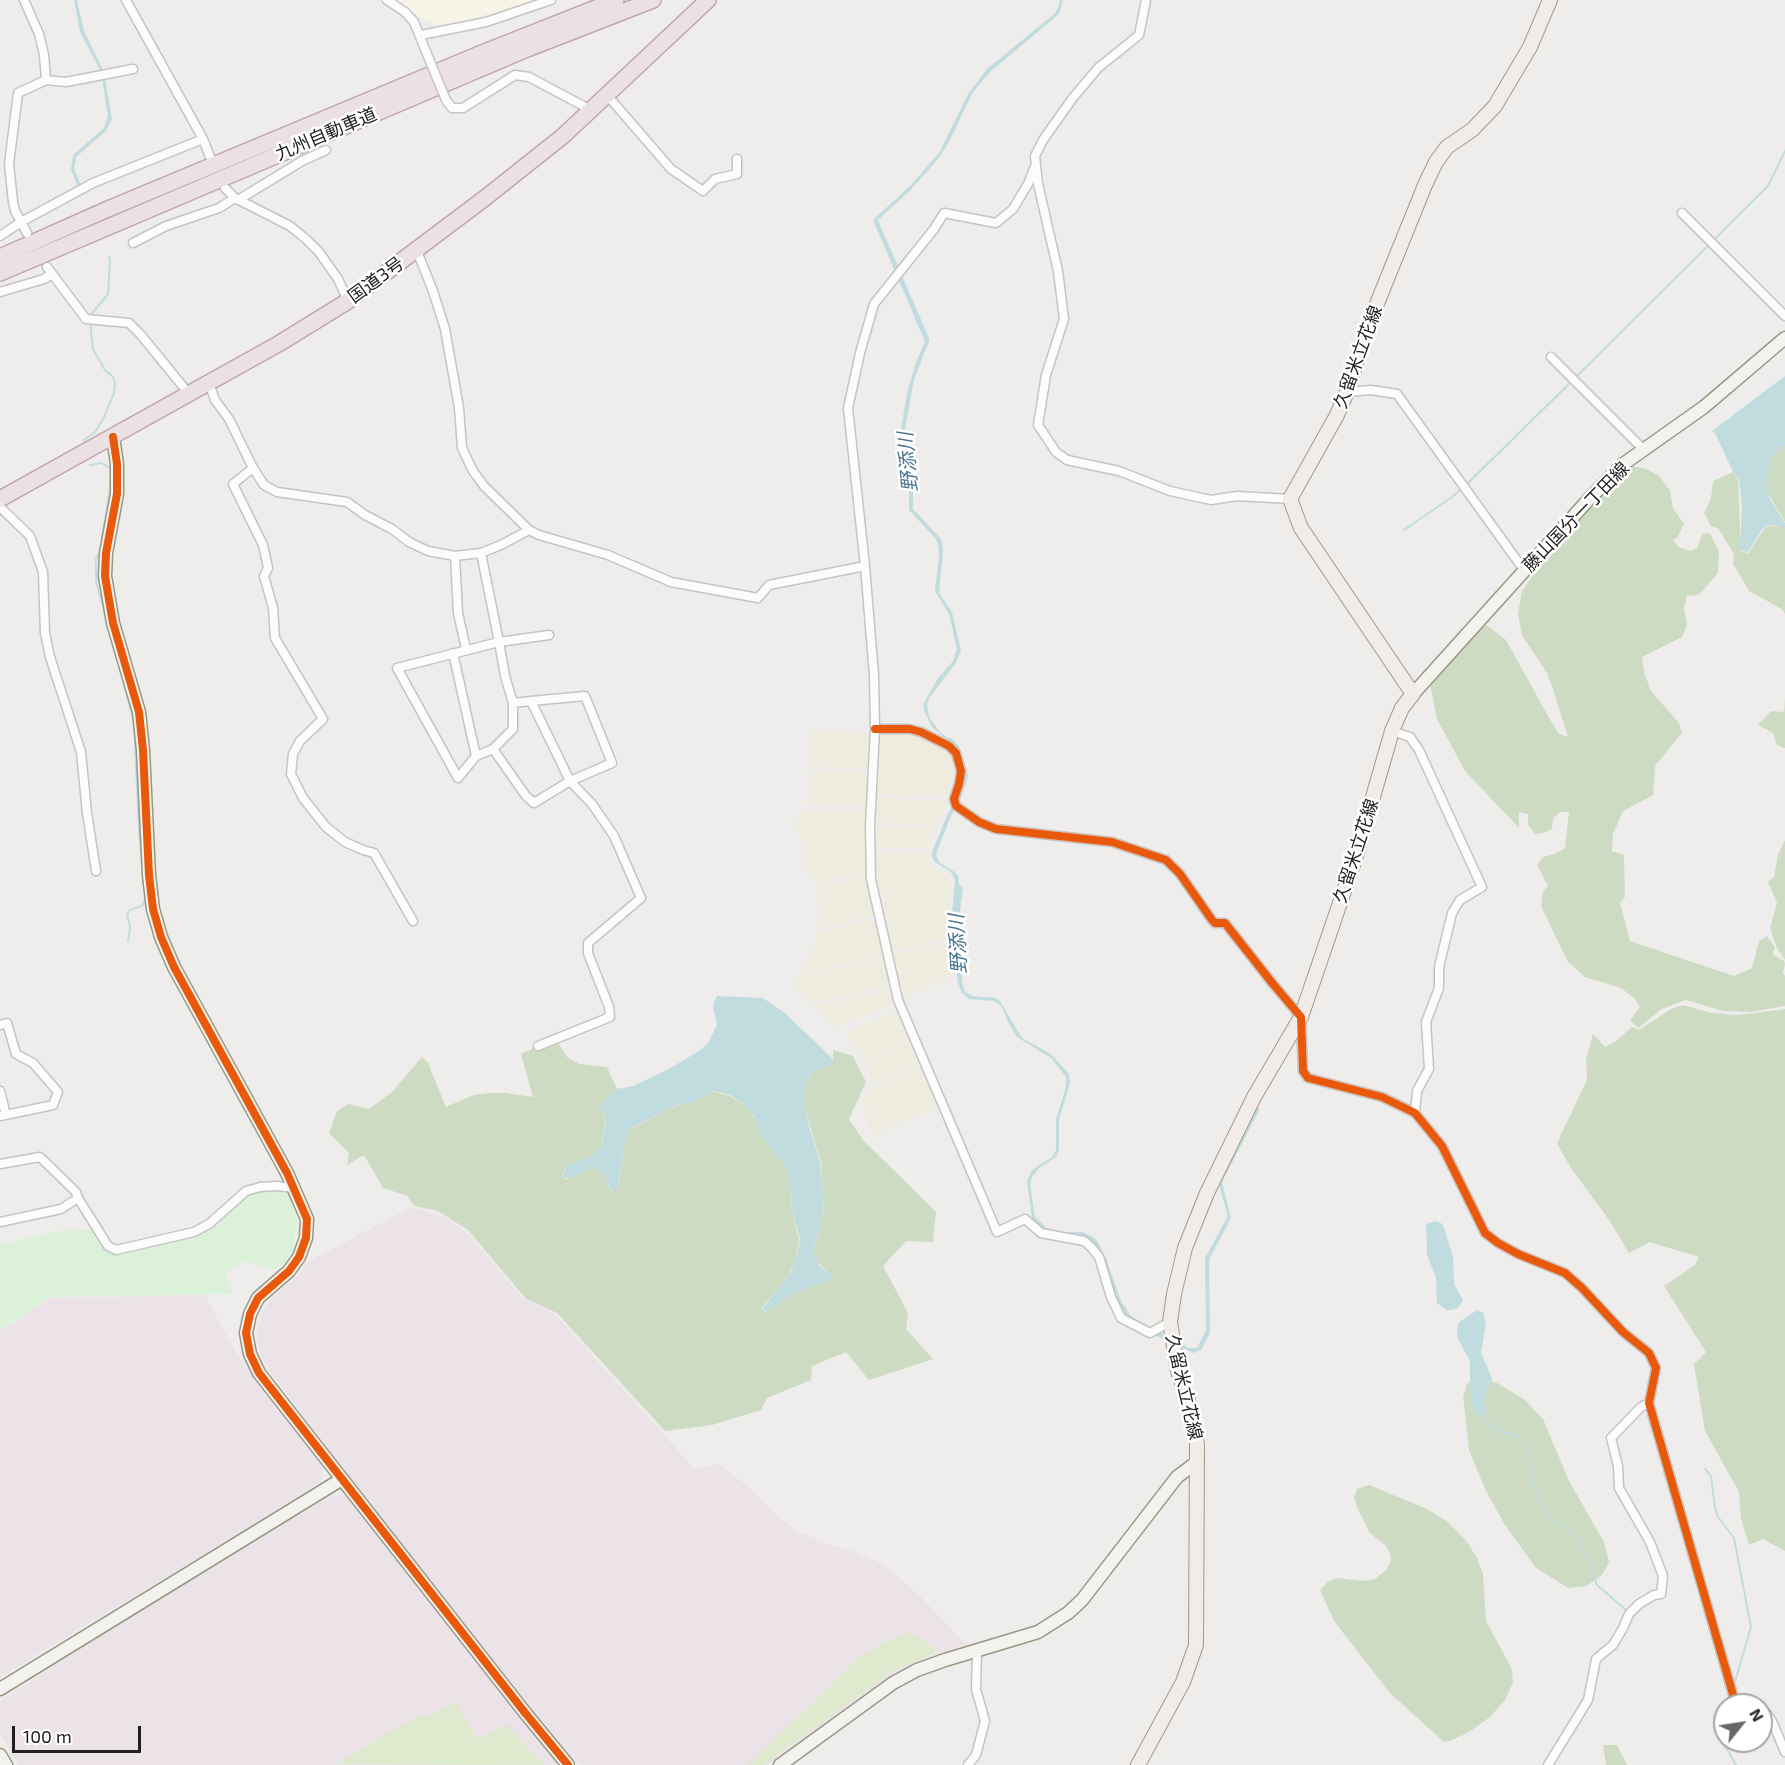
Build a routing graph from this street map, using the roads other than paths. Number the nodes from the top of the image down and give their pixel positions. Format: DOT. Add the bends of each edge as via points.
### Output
graph roads {
  1 [pos="24,0"];
  2 [pos="126,0"];
  3 [pos="387,0"];
  4 [pos="551,0"];
  5 [pos="616,0"];
  6 [pos="653,0"];
  7 [pos="708,0"];
  8 [pos="1146,0"];
  9 [pos="1550,0"];
  10 [pos="421,35"];
  11 [pos="133,69"];
  12 [pos="46,80"];
  13 [pos="607,95"];
  14 [pos="591,110"];
  15 [pos="203,139"];
  16 [pos="326,150"];
  17 [pos="210,157"];
  18 [pos="737,159"];
  19 [pos="1035,166"];
  20 [pos="225,188"];
  21 [pos="237,199"];
  22 [pos="1682,213"];
  23 [pos="21,222"];
  24 [pos="27,233"];
  25 [pos="0,236"];
  26 [pos="133,243"];
  27 [pos="417,251"];
  28 [pos="0,257"];
  29 [pos="0,273"];
  30 [pos="0,292"];
  31 [pos="348,301"];
  32 [pos="1785,316"];
  33 [pos="1785,338"];
  34 [pos="1551,357"];
  35 [pos="209,383"];
  36 [pos="1347,392"];
  37 [pos="189,394"];
  38 [pos="113,437"];
  39 [pos="1644,450"];
  40 [pos="254,468"];
  41 [pos="1290,499"];
  42 [pos="0,500"];
  43 [pos="0,507"];
  44 [pos="529,530"];
  45 [pos="481,553"];
  46 [pos="455,556"];
  47 [pos="865,566"];
  48 [pos="1524,570"];
  49 [pos="549,635"];
  50 [pos="499,642"];
  51 [pos="466,649"];
  52 [pos="453,653"];
  53 [pos="1413,694"];
  54 [pos="531,701"];
  55 [pos="513,703"];
  56 [pos="875,729"];
  57 [pos="1392,731"];
  58 [pos="493,748"];
  59 [pos="476,756"];
  60 [pos="570,781"];
  61 [pos="96,871"];
  62 [pos="413,921"];
  63 [pos="1301,1017"];
  64 [pos="0,1025"];
  65 [pos="537,1046"];
  66 [pos="0,1091"];
  67 [pos="1415,1113"];
  68 [pos="3,1115"];
  69 [pos="0,1164"];
  70 [pos="294,1188"];
  71 [pos="78,1198"];
  72 [pos="0,1222"];
  73 [pos="1170,1322"];
  74 [pos="1649,1403"];
  75 [pos="1197,1462"];
  76 [pos="342,1479"];
  77 [pos="977,1652"];
  78 [pos="0,1689"];
  79 [pos="1733,1693"];
  80 [pos="1773,1723"];
  81 [pos="1785,1752"];
  82 [pos="0,1755"];
  83 [pos="6,1765"];
  84 [pos="568,1765"];
  85 [pos="780,1765"];
  86 [pos="968,1765"];
  87 [pos="1138,1765"];
  88 [pos="1548,1765"];
  1 -- 12 [label="street" via="39,34"];
  2 -- 15 [label="street"];
  3 -- 10 [label="street" via="405,12"];
  4 -- 10 [label="street" via="486,22"];
  5 -- 28 [label="highway, 九州自動車道" via="482,52"];
  6 -- 29 [label="highway, 九州自動車道" via="506,58"];
  7 -- 13 [label="highway, 国道3号"];
  8 -- 19 [label="street" via="1139,35 1098,68 1072,99 1043,140"];
  9 -- 36 [label="main road, 久留米立花線" via="1530,47 1495,106 1472,130 1447,147 1436,162 1368,326"];
  10 -- 14 [label="street, bridge" via="452,108 463,108 514,75 530,77"];
  11 -- 12 [label="street" via="66,82"];
  12 -- 23 [label="street" via="18,93 9,164 13,202"];
  13 -- 14 [label="highway, 国道3号"];
  13 -- 18 [label="street" via="671,169 703,190 715,179 736,174"];
  14 -- 27 [label="highway, 国道3号"];
  15 -- 17 [label="street"];
  15 -- 23 [label="street" via="93,183"];
  16 -- 21 [label="street"];
  19 -- 41 [label="street" via="1058,271 1064,319 1046,375 1038,425 1056,452 1067,460 1119,471 1193,498"];
  19 -- 47 [label="street" via="1013,208 996,223 944,213 874,304 848,408"];
  20 -- 21 [label="street"];
  21 -- 26 [label="street"];
  21 -- 31 [label="street" via="290,226 306,239 338,279"];
  22 -- 32 [label="street"];
  23 -- 24 [label="street"];
  23 -- 25 [label="street"];
  27 -- 31 [label="highway, 国道3号"];
  27 -- 44 [label="street" via="445,328 462,448 484,486"];
  30 -- 37 [label="street" via="44,279 49,270 89,319 129,323"];
  31 -- 35 [label="highway, 国道3号"];
  33 -- 39 [label="street, 藤山国分一丁田線" via="1704,407"];
  34 -- 39 [label="street"];
  35 -- 37 [label="highway, 国道3号"];
  35 -- 40 [label="street"];
  36 -- 41 [label="main road, 久留米立花線"];
  36 -- 48 [label="street" via="1397,394"];
  37 -- 38 [label="highway, 国道3号"];
  38 -- 42 [label="highway, 国道3号"];
  38 -- 70 [label="street" via="117,494 105,576 113,623 139,712 153,909 174,967"];
  39 -- 48 [label="street, 藤山国分一丁田線" via="1622,465"];
  40 -- 46 [label="street" via="264,485 277,492 347,502 409,542 428,551"];
  40 -- 62 [label="street" via="233,484 263,545 275,638 323,719 292,754 291,774 303,798 326,827 345,842 374,853"];
  41 -- 53 [label="main road" via="1301,528"];
  43 -- 61 [label="street" via="30,536 43,572 45,633 81,752"];
  44 -- 45 [label="street"];
  44 -- 47 [label="street" via="608,555 671,582 758,598 769,585"];
  45 -- 46 [label="street"];
  45 -- 50 [label="street"];
  46 -- 51 [label="street" via="458,613"];
  47 -- 56 [label="street"];
  48 -- 53 [label="street, 藤山国分一丁田線"];
  49 -- 50 [label="street"];
  50 -- 51 [label="street"];
  50 -- 55 [label="street"];
  51 -- 52 [label="street"];
  52 -- 59 [label="street"];
  52 -- 59 [label="street" via="397,668 458,778"];
  53 -- 57 [label="main road, 久留米立花線"];
  54 -- 55 [label="street"];
  54 -- 60 [label="street"];
  54 -- 60 [label="street" via="585,696 612,763"];
  55 -- 58 [label="street" via="513,729"];
  56 -- 63 [label="street" via="921,732 949,746 956,753 961,771 956,806 979,822 996,829 1112,842 1166,860 1212,920 1225,923"];
  56 -- 73 [label="street" via="871,879 898,1000 997,1232 1025,1219 1041,1233 1084,1241 1099,1257 1110,1297 1121,1318 1150,1333"];
  57 -- 63 [label="main road, 久留米立花線" via="1356,856"];
  57 -- 67 [label="street" via="1410,737 1419,750 1482,887 1460,900 1452,913 1439,966 1439,987 1426,1022 1429,1069 1417,1091"];
  58 -- 59 [label="street"];
  58 -- 60 [label="street" via="534,802"];
  60 -- 65 [label="street" via="614,836 641,898 588,943 610,1017"];
  63 -- 67 [label="street" via="1303,1071 1308,1078 1382,1097"];
  63 -- 73 [label="main road, 久留米立花線" via="1254,1096 1207,1193 1185,1248"];
  64 -- 68 [label="street" via="7,1023 16,1054 33,1063 58,1092 53,1105"];
  66 -- 68 [label="street"];
  67 -- 74 [label="street" via="1442,1146 1485,1233 1497,1244 1565,1274 1649,1353 1656,1368"];
  69 -- 71 [label="street" via="40,1157"];
  70 -- 71 [label="street" via="260,1187 246,1191 209,1224 194,1232 116,1250 108,1246"];
  70 -- 76 [label="street" via="307,1219 306,1238 288,1271 258,1298 246,1333 259,1373"];
  71 -- 72 [label="street" via="61,1209"];
  73 -- 75 [label="main road, 久留米立花線" via="1178,1371 1195,1425"];
  74 -- 79 [label="street"];
  74 -- 88 [label="street" via="1611,1438 1619,1488 1650,1542 1663,1576 1661,1594 1639,1604 1629,1614 1613,1645 1596,1659 1588,1700"];
  75 -- 77 [label="street" via="1177,1477 1068,1613 1038,1632"];
  75 -- 87 [label="main road, 久留米立花線" via="1196,1645 1183,1682"];
  76 -- 78 [label="street"];
  76 -- 84 [label="street"];
  77 -- 85 [label="street" via="917,1670 893,1683"];
  77 -- 86 [label="street" via="976,1689 985,1721 976,1755"];
  80 -- 81 [label="street"];
  82 -- 83 [label="street"];
}
